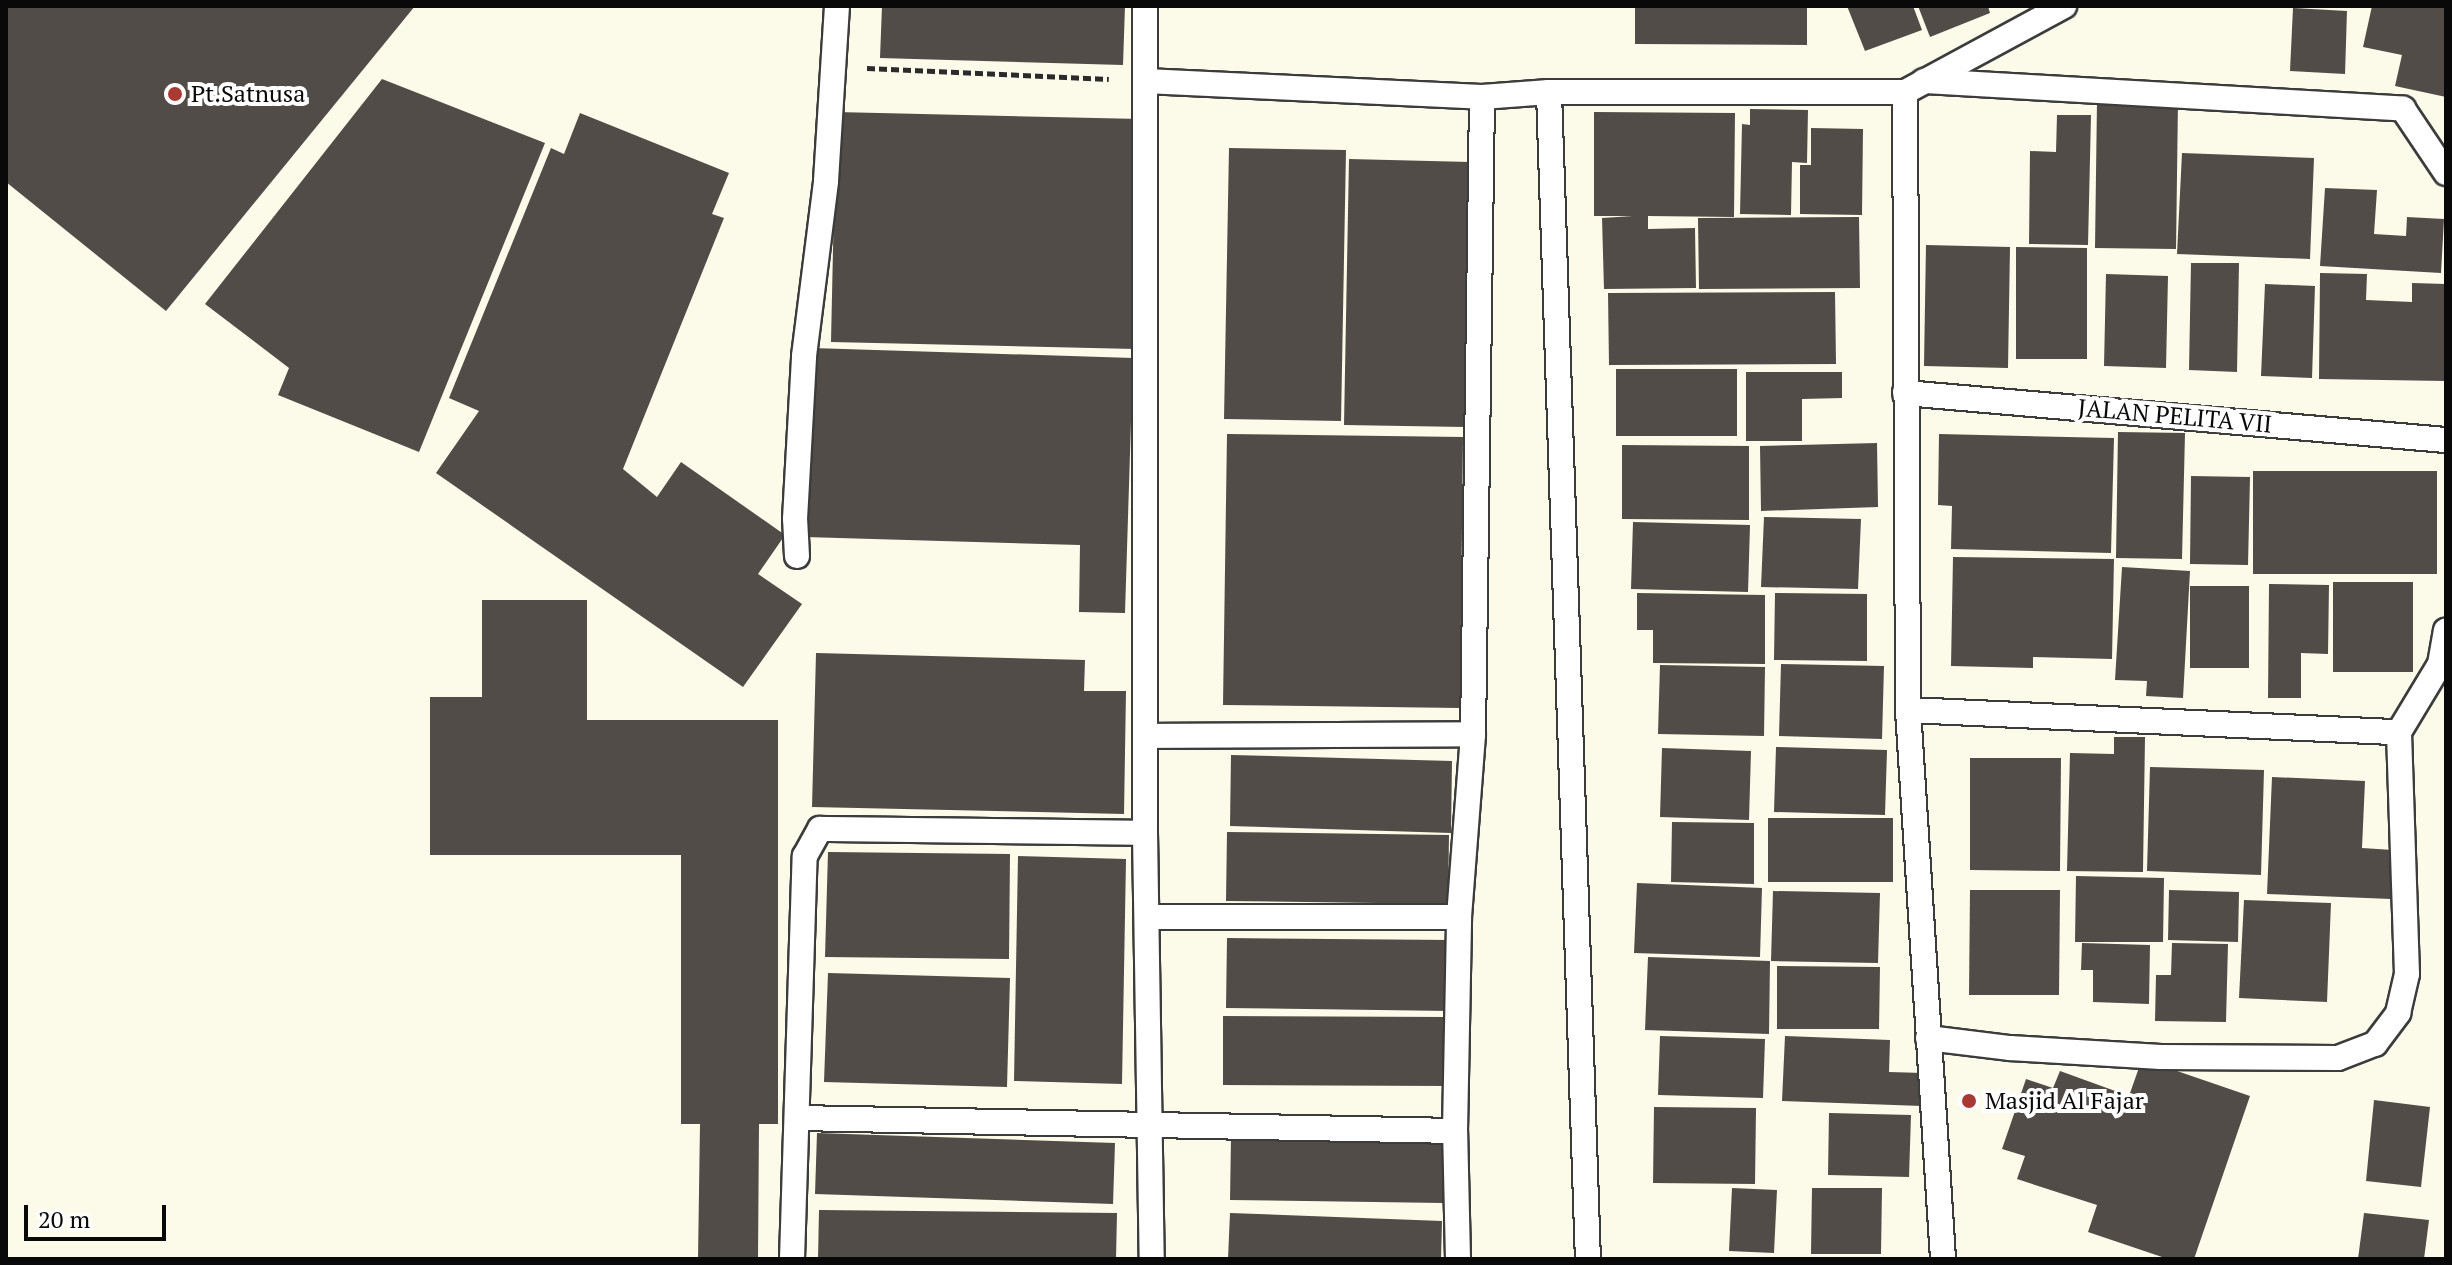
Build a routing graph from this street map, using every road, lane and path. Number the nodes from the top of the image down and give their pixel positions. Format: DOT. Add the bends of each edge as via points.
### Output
graph roads {
  1 [pos="837,6"];
  2 [pos="1145,6"];
  3 [pos="2064,6"];
  4 [pos="833,67"];
  5 [pos="1145,81"];
  6 [pos="1914,86"];
  7 [pos="1549,92"];
  8 [pos="1482,97"];
  9 [pos="2446,173"];
  10 [pos="1905,393"];
  11 [pos="2446,440"];
  12 [pos="797,556"];
  13 [pos="2446,631"];
  14 [pos="1908,710"];
  15 [pos="2399,732"];
  16 [pos="1473,734"];
  17 [pos="1145,736"];
  18 [pos="1145,833"];
  19 [pos="1149,917"];
  20 [pos="1459,917"];
  21 [pos="1928,1038"];
  22 [pos="797,1118"];
  23 [pos="1148,1125"];
  24 [pos="1455,1131"];
  25 [pos="792,1259"];
  26 [pos="1152,1259"];
  27 [pos="1458,1259"];
  28 [pos="1588,1259"];
  29 [pos="1943,1259"];
  1 -- 4 [label="lane"];
  2 -- 5 [label="lane"];
  3 -- 6 [label="lane"];
  4 -- 5 [label="path"];
  4 -- 12 [label="lane" via="826,181 804,356"];
  5 -- 8 [label="lane"];
  5 -- 17 [label="lane"];
  6 -- 7 [label="lane"];
  6 -- 9 [label="lane" via="2403,109"];
  6 -- 10 [label="lane"];
  7 -- 8 [label="lane"];
  7 -- 28 [label="lane"];
  8 -- 16 [label="lane"];
  10 -- 11 [label="lane, JALAN PELITA VII"];
  10 -- 14 [label="lane"];
  13 -- 15 [label="lane" via="2440,664"];
  14 -- 15 [label="lane"];
  14 -- 21 [label="lane"];
  15 -- 21 [label="lane" via="2407,974 2398,1013 2375,1044 2338,1058 2161,1057"];
  16 -- 17 [label="lane"];
  16 -- 20 [label="lane"];
  17 -- 18 [label="lane"];
  18 -- 19 [label="lane"];
  18 -- 22 [label="lane" via="820,829 805,856"];
  19 -- 20 [label="lane"];
  19 -- 23 [label="lane"];
  20 -- 24 [label="lane"];
  21 -- 29 [label="lane"];
  22 -- 23 [label="lane"];
  22 -- 25 [label="lane"];
  23 -- 24 [label="lane"];
  23 -- 26 [label="lane"];
  24 -- 27 [label="lane"];
}
